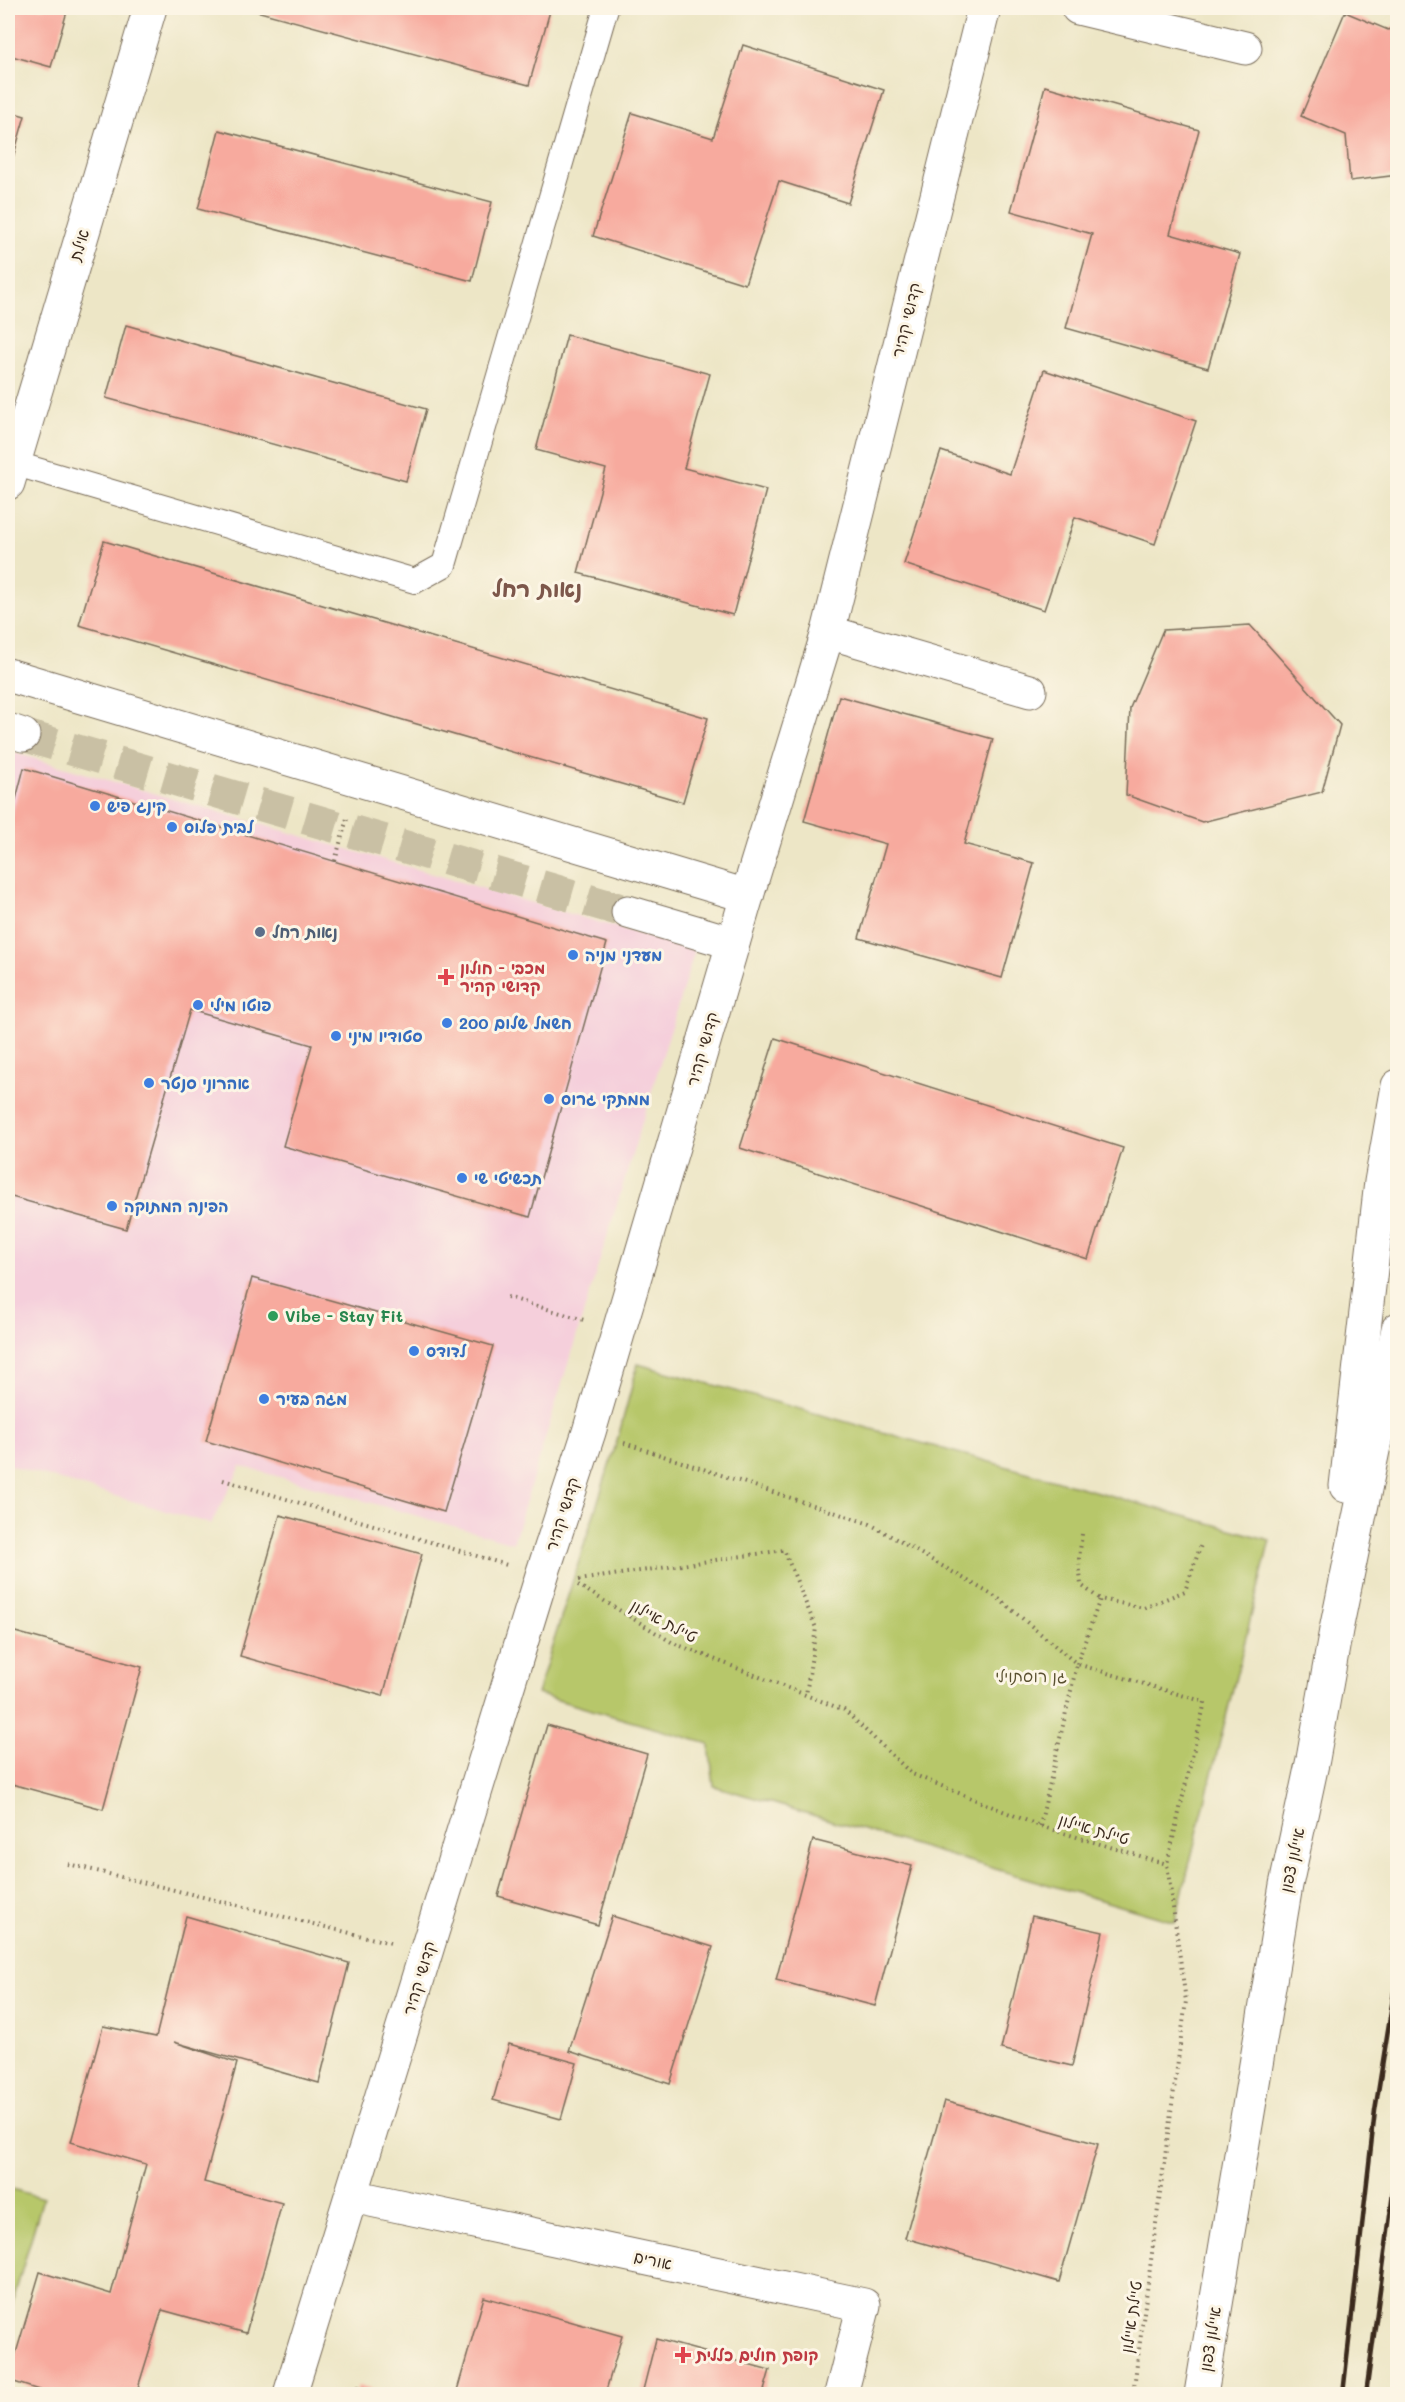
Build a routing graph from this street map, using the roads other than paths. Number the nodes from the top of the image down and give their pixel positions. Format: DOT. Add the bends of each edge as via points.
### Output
graph roads {
  1 [pos="150,8"];
  2 [pos="606,8"];
  3 [pos="984,8"];
  4 [pos="1078,8"];
  5 [pos="1245,48"];
  6 [pos="10,473"];
  7 [pos="828,632"];
  8 [pos="8,675"];
  9 [pos="1030,691"];
  10 [pos="747,896"];
  11 [pos="628,912"];
  12 [pos="733,943"];
  13 [pos="1398,1086"];
  14 [pos="1398,1329"];
  15 [pos="1313,1759"];
  16 [pos="352,2196"];
  17 [pos="290,2394"];
  18 [pos="841,2394"];
  19 [pos="1201,2394"];
  1 -- 6 [label="main road, אילת"];
  2 -- 6 [label="lane" via="444,565 416,581"];
  3 -- 7 [label="main road, קדושי קהיר"];
  4 -- 5 [label="main road"];
  7 -- 9 [label="main road"];
  7 -- 10 [label="main road, קדושי קהיר"];
  8 -- 10 [label="main road"];
  10 -- 12 [label="main road, קדושי קהיר"];
  11 -- 12 [label="main road"];
  12 -- 16 [label="main road, קדושי קהיר" via="589,1432 557,1577 427,1952"];
  13 -- 15 [label="main road" via="1381,1182"];
  14 -- 15 [label="main road, איילון צפון"];
  15 -- 19 [label="main road, איילון צפון" via="1286,1885"];
  16 -- 17 [label="main road, קדושי קהיר"];
  16 -- 18 [label="main road, אורים" via="864,2305"];
}
